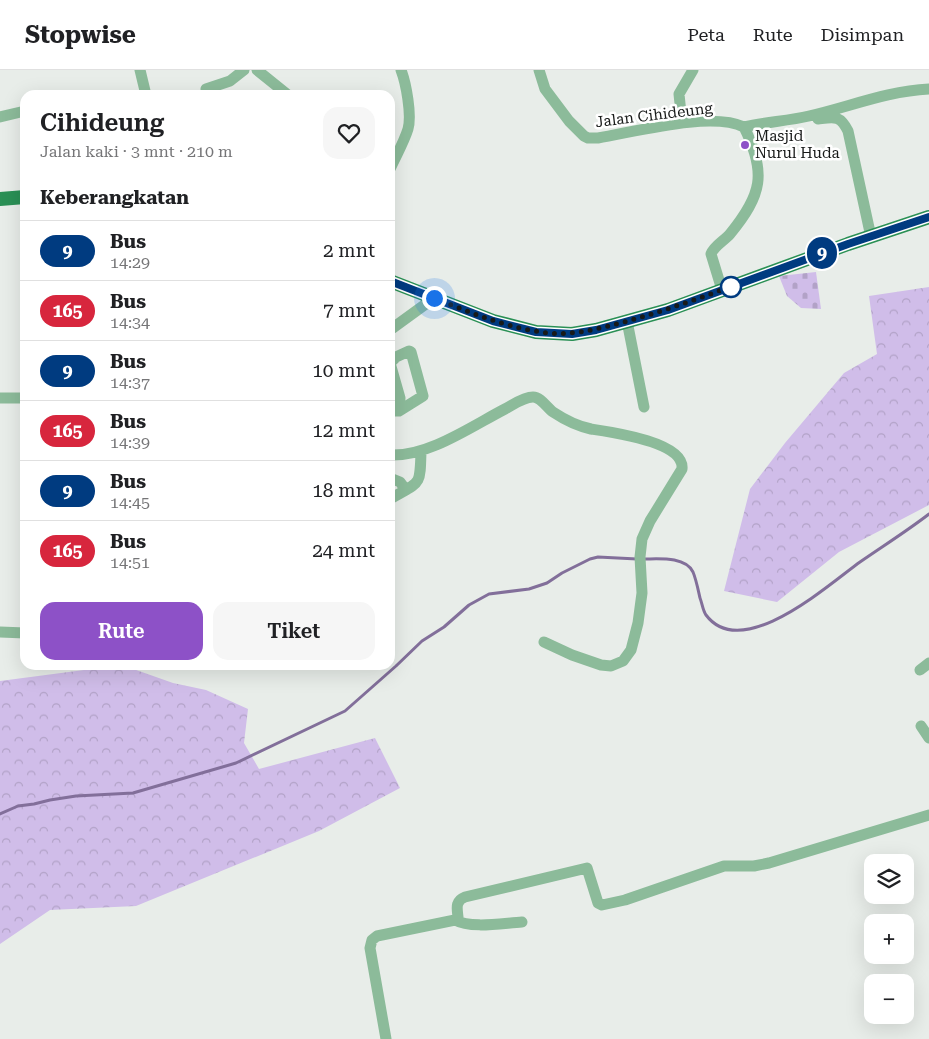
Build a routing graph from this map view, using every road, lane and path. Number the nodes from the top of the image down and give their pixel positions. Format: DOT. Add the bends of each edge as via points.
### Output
graph roads {
  1 [pos="140,70"];
  2 [pos="244,70"];
  3 [pos="257,70"];
  4 [pos="402,70"];
  5 [pos="539,70"];
  6 [pos="693,70"];
  7 [pos="206,89"];
  8 [pos="929,89"];
  9 [pos="145,90"];
  10 [pos="282,90"];
  11 [pos="20,112"];
  12 [pos="809,116"];
  13 [pos="0,118"];
  14 [pos="682,123"];
  15 [pos="744,126"];
  16 [pos="395,157"];
  17 [pos="20,197"];
  18 [pos="0,199"];
  19 [pos="929,217"];
  20 [pos="871,237"];
  21 [pos="395,283"];
  22 [pos="722,290"];
  23 [pos="434,298"];
  24 [pos="627,321"];
  25 [pos="395,326"];
  26 [pos="395,358"];
  27 [pos="395,380"];
  28 [pos="0,398"];
  29 [pos="20,398"];
  30 [pos="644,407"];
  31 [pos="395,409"];
  32 [pos="395,410"];
  33 [pos="422,451"];
  34 [pos="395,455"];
  35 [pos="395,480"];
  36 [pos="406,490"];
  37 [pos="395,496"];
  38 [pos="0,632"];
  39 [pos="20,633"];
  40 [pos="544,642"];
  41 [pos="921,726"];
  42 [pos="929,738"];
  43 [pos="929,815"];
  44 [pos="455,920"];
  45 [pos="522,922"];
  46 [pos="386,1039"];
  1 -- 9 [label="street"];
  2 -- 7 [label="street" via="230,81"];
  3 -- 10 [label="street"];
  4 -- 16 [label="street" via="407,84 409,120"];
  5 -- 14 [label="street, Jalan Cihideung" via="552,99 588,138"];
  6 -- 14 [label="street" via="679,94"];
  8 -- 12 [label="street" via="866,99"];
  11 -- 13 [label="street"];
  12 -- 15 [label="street"];
  12 -- 20 [label="street" via="843,121 848,131"];
  14 -- 15 [label="street, Jalan Cihideung" via="719,121"];
  15 -- 22 [label="street" via="757,158 759,180 750,207 711,254"];
  17 -- 18 [label="main road"];
  19 -- 20 [label="main road"];
  20 -- 22 [label="main road"];
  21 -- 23 [label="main road"];
  22 -- 24 [label="main road"];
  23 -- 24 [label="main road" via="493,321 536,332 572,334"];
  23 -- 25 [label="street"];
  24 -- 30 [label="street"];
  26 -- 32 [label="street" via="411,352 423,396"];
  27 -- 31 [label="street" via="400,398"];
  28 -- 29 [label="street"];
  33 -- 34 [label="street"];
  33 -- 36 [label="street" via="418,480"];
  33 -- 40 [label="street" via="532,397 578,426 634,436 666,448 683,464 642,539 642,593 631,650 622,661 611,666 572,655"];
  35 -- 36 [label="street"];
  36 -- 37 [label="street"];
  38 -- 39 [label="street"];
  41 -- 42 [label="street"];
  43 -- 44 [label="street" via="769,863 716,868 602,905 598,902 587,868 566,872 460,899"];
  44 -- 45 [label="street" via="493,924"];
  44 -- 46 [label="street" via="377,936 372,940 370,948"];
}
